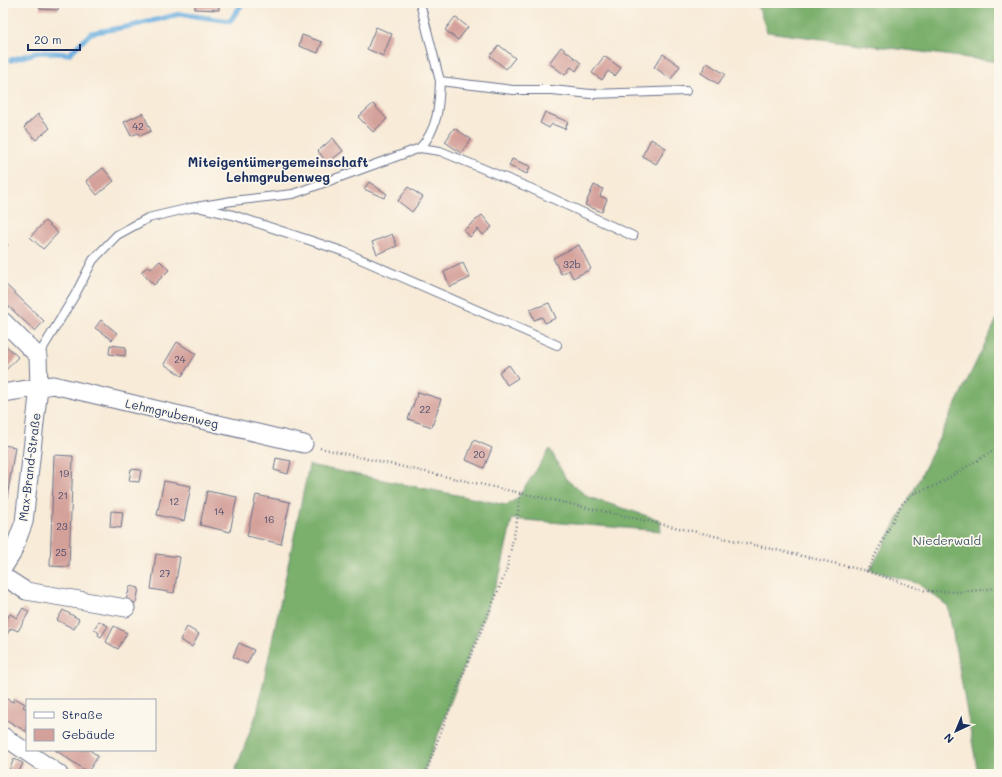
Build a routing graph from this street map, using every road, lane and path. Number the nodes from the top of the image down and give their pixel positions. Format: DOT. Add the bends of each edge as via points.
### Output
graph roads {
  1 [pos="420,3"];
  2 [pos="440,81"];
  3 [pos="686,90"];
  4 [pos="420,148"];
  5 [pos="196,207"];
  6 [pos="633,236"];
  7 [pos="3,321"];
  8 [pos="557,345"];
  9 [pos="38,356"];
  10 [pos="38,387"];
  11 [pos="3,393"];
  12 [pos="304,444"];
  13 [pos="999,447"];
  14 [pos="520,494"];
  15 [pos="3,568"];
  16 [pos="867,571"];
  17 [pos="3,576"];
  18 [pos="999,588"];
  19 [pos="126,608"];
  20 [pos="3,736"];
  21 [pos="59,774"];
  22 [pos="425,774"];
  1 -- 2 [label="lane"];
  2 -- 3 [label="lane" via="514,90 591,94"];
  2 -- 4 [label="lane" via="435,122 428,139"];
  4 -- 5 [label="lane" via="292,194"];
  4 -- 6 [label="lane" via="440,151 530,188"];
  5 -- 8 [label="lane" via="233,215 342,251"];
  5 -- 9 [label="lane" via="148,218 117,235 93,260"];
  7 -- 9 [label="street"];
  9 -- 10 [label="street"];
  10 -- 11 [label="street, Lehmgrubenweg"];
  10 -- 12 [label="street, Lehmgrubenweg" via="53,385"];
  10 -- 15 [label="street, Max-Brand-Straße" via="24,522 12,554"];
  12 -- 14 [label="path"];
  13 -- 16 [label="path" via="937,485 912,494 901,506"];
  14 -- 16 [label="path"];
  14 -- 22 [label="path" via="506,572 462,676"];
  16 -- 18 [label="path" via="926,591 961,592"];
  17 -- 19 [label="street" via="26,591"];
  20 -- 21 [label="street"];
}
